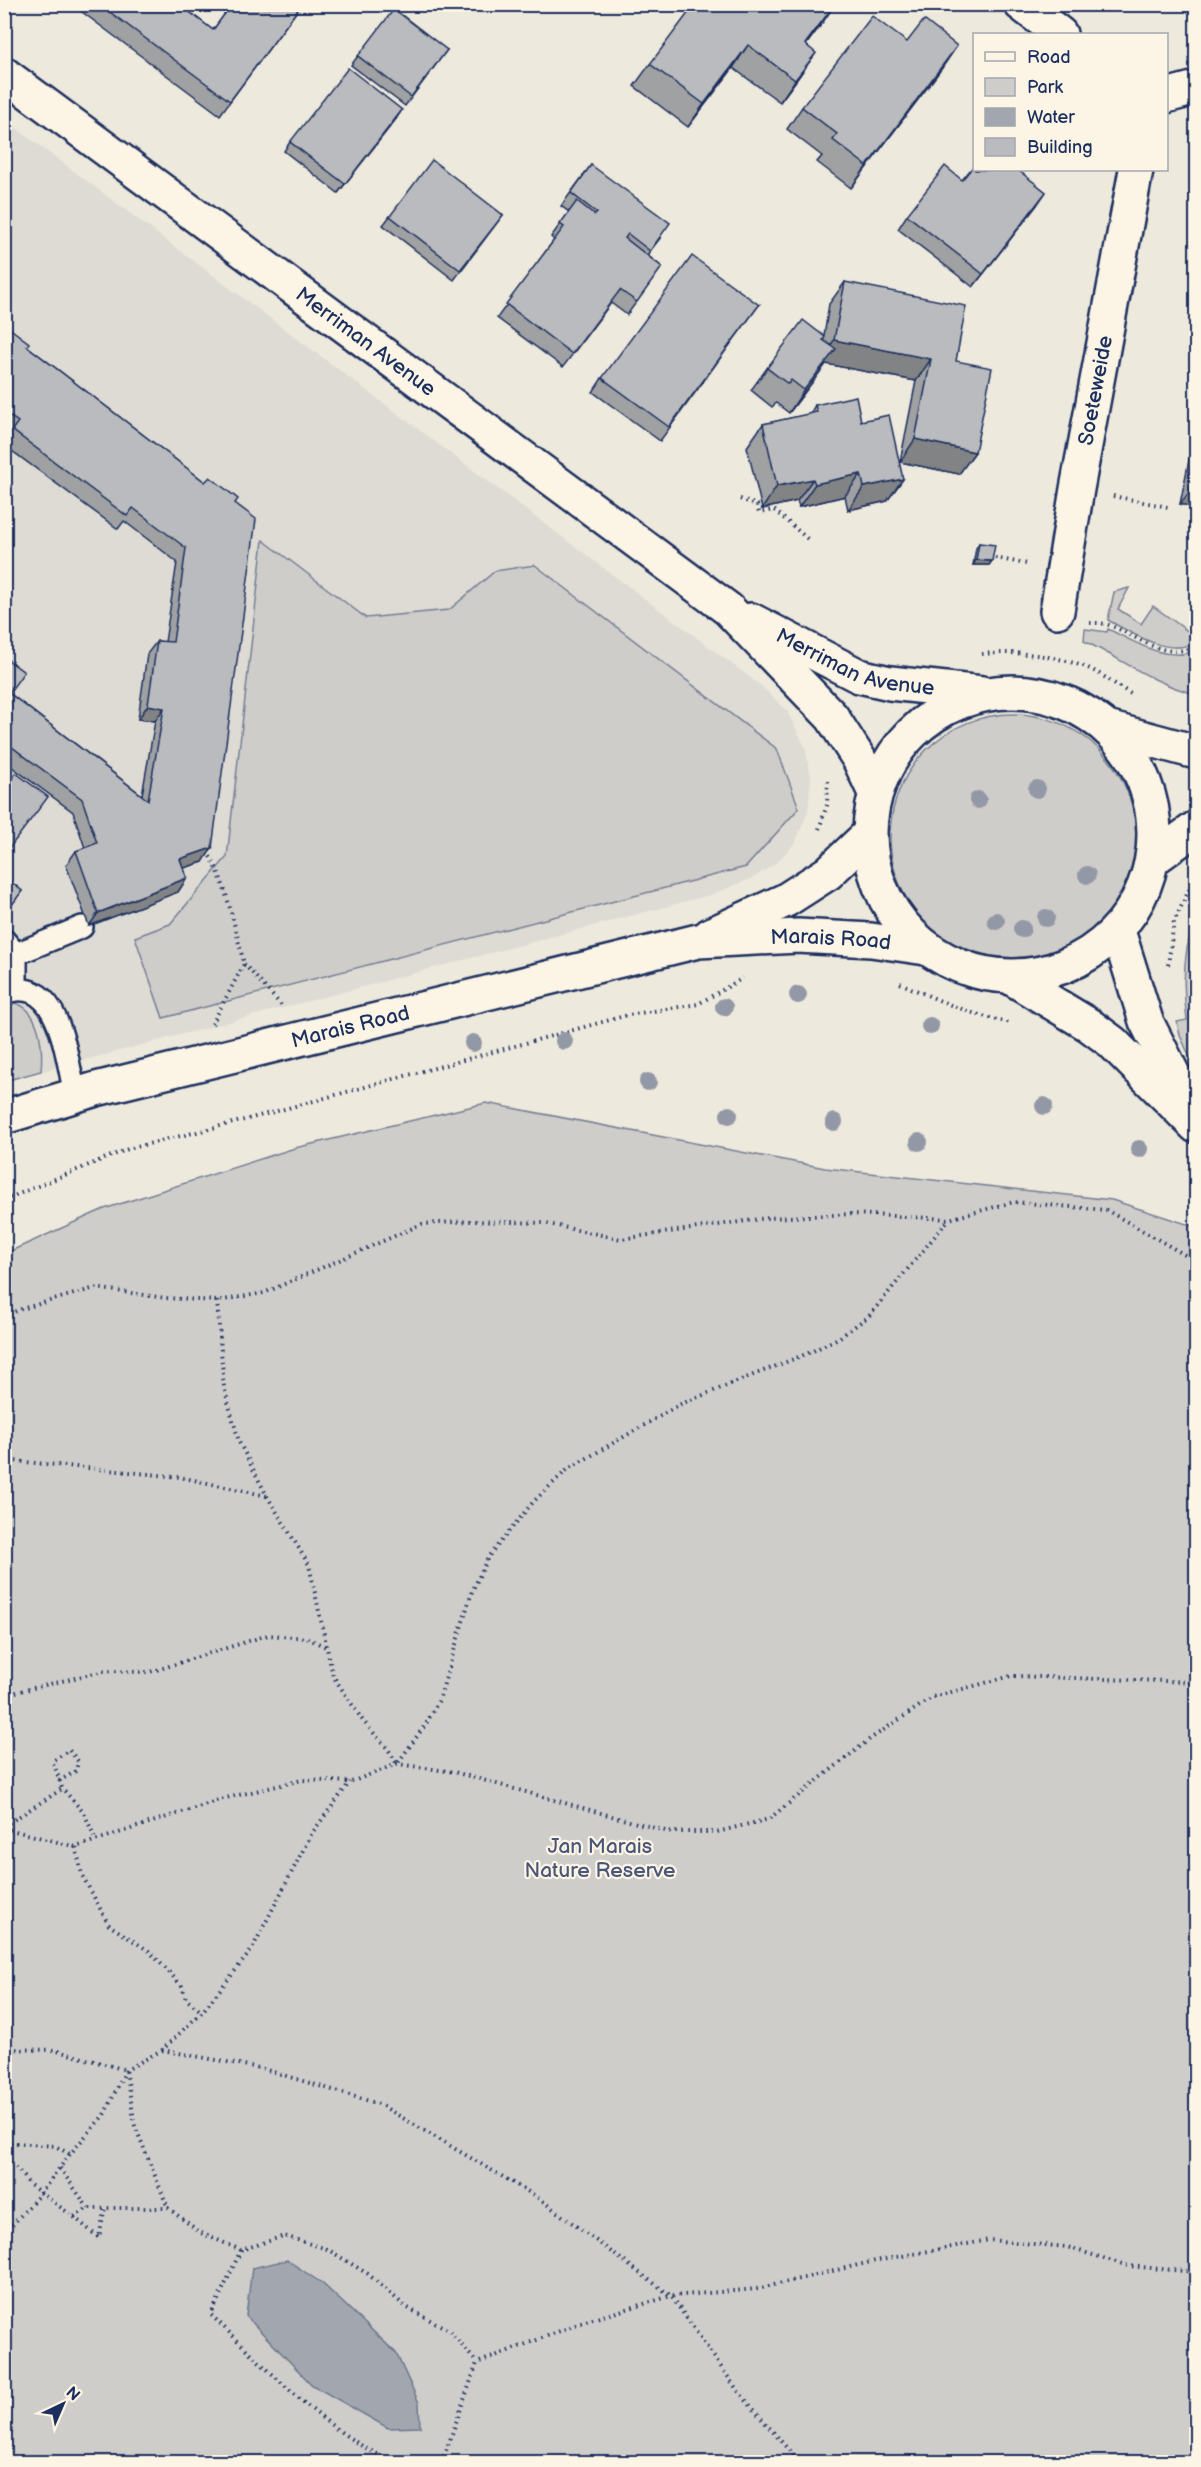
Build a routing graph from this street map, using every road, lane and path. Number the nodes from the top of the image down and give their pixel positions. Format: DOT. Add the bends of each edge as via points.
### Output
graph roads {
  1 [pos="1021,4"];
  2 [pos="1059,33"];
  3 [pos="4,74"];
  4 [pos="1197,88"];
  5 [pos="1168,96"];
  6 [pos="1136,171"];
  7 [pos="741,499"];
  8 [pos="1128,499"];
  9 [pos="1168,507"];
  10 [pos="810,541"];
  11 [pos="995,558"];
  12 [pos="1030,565"];
  13 [pos="728,609"];
  14 [pos="1057,611"];
  15 [pos="1107,625"];
  16 [pos="1197,645"];
  17 [pos="976,655"];
  18 [pos="988,694"];
  19 [pos="1137,698"];
  20 [pos="1107,728"];
  21 [pos="1197,752"];
  22 [pos="828,778"];
  23 [pos="875,793"];
  24 [pos="1197,828"];
  25 [pos="869,834"];
  26 [pos="817,837"];
  27 [pos="204,850"];
  28 [pos="1153,859"];
  29 [pos="82,927"];
  30 [pos="1118,931"];
  31 [pos="698,941"];
  32 [pos="10,947"];
  33 [pos="926,948"];
  34 [pos="244,964"];
  35 [pos="1010,977"];
  36 [pos="743,978"];
  37 [pos="893,979"];
  38 [pos="10,991"];
  39 [pos="284,1007"];
  40 [pos="1012,1023"];
  41 [pos="207,1033"];
  42 [pos="75,1094"];
  43 [pos="4,1117"];
  44 [pos="1197,1124"];
  45 [pos="4,1200"];
  46 [pos="949,1219"];
  47 [pos="1197,1264"];
  48 [pos="217,1301"];
  49 [pos="4,1317"];
  50 [pos="4,1460"];
  51 [pos="267,1496"];
  52 [pos="327,1647"];
  53 [pos="1197,1682"];
  54 [pos="4,1695"];
  55 [pos="397,1764"];
  56 [pos="59,1781"];
  57 [pos="351,1782"];
  58 [pos="62,1788"];
  59 [pos="4,1827"];
  60 [pos="96,1840"];
  61 [pos="76,1847"];
  62 [pos="202,2012"];
  63 [pos="4,2049"];
  64 [pos="162,2050"];
  65 [pos="126,2070"];
  66 [pos="4,2142"];
  67 [pos="4,2153"];
  68 [pos="70,2154"];
  69 [pos="60,2168"];
  70 [pos="40,2194"];
  71 [pos="105,2207"];
  72 [pos="88,2208"];
  73 [pos="168,2208"];
  74 [pos="74,2217"];
  75 [pos="4,2234"];
  76 [pos="241,2250"];
  77 [pos="1197,2272"];
  78 [pos="671,2296"];
  79 [pos="477,2363"];
  80 [pos="399,2463"];
  81 [pos="442,2463"];
  82 [pos="799,2463"];
  1 -- 2 [label="street"];
  3 -- 13 [label="street, Merriman Avenue"];
  4 -- 5 [label="street"];
  6 -- 14 [label="street, Soeteweide"];
  7 -- 10 [label="path" via="757,504 759,513 774,510"];
  8 -- 9 [label="path"];
  11 -- 12 [label="path"];
  13 -- 18 [label="street, Merriman Avenue" via="860,676"];
  13 -- 23 [label="street, Merriman Avenue" via="832,717"];
  15 -- 16 [label="path" via="1165,650 1189,650"];
  17 -- 19 [label="path" via="1007,652 1068,662 1091,669"];
  18 -- 20 [label="street" via="1020,692 1051,698 1081,710"];
  18 -- 23 [label="street" via="957,702 906,739 888,764"];
  20 -- 21 [label="street"];
  20 -- 28 [label="street" via="1141,774 1154,830"];
  22 -- 26 [label="path"];
  23 -- 25 [label="street"];
  24 -- 28 [label="street"];
  25 -- 31 [label="street, Marais Road" via="828,873 786,900"];
  25 -- 33 [label="street" via="873,867 884,897 902,925"];
  27 -- 34 [label="path" via="211,855 220,875"];
  28 -- 30 [label="street" via="1146,885"];
  29 -- 32 [label="lane"];
  30 -- 35 [label="street" via="1069,966 1040,975"];
  30 -- 44 [label="street" via="1146,1021"];
  31 -- 33 [label="street, Marais Road" via="798,936"];
  31 -- 42 [label="street, Marais Road"];
  32 -- 38 [label="lane"];
  33 -- 35 [label="street" via="980,973"];
  34 -- 39 [label="path"];
  34 -- 41 [label="path"];
  35 -- 44 [label="street" via="1112,1042"];
  36 -- 45 [label="path" via="698,1004 628,1016 128,1149"];
  37 -- 40 [label="path" via="979,1017"];
  38 -- 42 [label="lane" via="29,990 49,1003 63,1041"];
  42 -- 43 [label="street, Marais Road"];
  46 -- 47 [label="path" via="1014,1202 1106,1210"];
  46 -- 48 [label="path" via="853,1214 767,1218 621,1239 543,1223 422,1224 264,1293"];
  46 -- 55 [label="path" via="869,1316 840,1337 681,1404 568,1469 534,1501 488,1557 472,1592 439,1700"];
  48 -- 49 [label="path" via="95,1288"];
  48 -- 51 [label="path" via="224,1387 239,1442"];
  50 -- 51 [label="path" via="180,1477"];
  51 -- 52 [label="path" via="309,1565"];
  52 -- 54 [label="path" via="308,1638 268,1635 150,1672 103,1671"];
  52 -- 55 [label="path" via="333,1676"];
  53 -- 55 [label="path" via="1011,1676 933,1697 870,1739 769,1819 717,1832 669,1832 454,1772"];
  55 -- 57 [label="path"];
  56 -- 56 [label="path" via="53,1761 69,1750 78,1761 76,1772"];
  56 -- 58 [label="path"];
  57 -- 60 [label="path" via="302,1780 222,1799"];
  57 -- 62 [label="path" via="312,1833 251,1951"];
  58 -- 59 [label="path"];
  58 -- 60 [label="path" via="84,1813"];
  59 -- 61 [label="path"];
  60 -- 61 [label="path"];
  61 -- 62 [label="path" via="82,1875 109,1925 149,1951 182,1986 186,1999"];
  62 -- 64 [label="path"];
  63 -- 65 [label="path" via="54,2050"];
  64 -- 65 [label="path"];
  64 -- 78 [label="path" via="260,2068 379,2104 537,2197"];
  65 -- 68 [label="path" via="105,2115"];
  65 -- 73 [label="path" via="135,2126"];
  66 -- 68 [label="path" via="55,2146"];
  67 -- 70 [label="path"];
  68 -- 69 [label="path"];
  69 -- 70 [label="path"];
  69 -- 72 [label="path"];
  70 -- 74 [label="path"];
  70 -- 75 [label="path"];
  71 -- 72 [label="path"];
  71 -- 73 [label="path"];
  71 -- 74 [label="path" via="99,2238"];
  72 -- 74 [label="path"];
  73 -- 76 [label="path" via="201,2233"];
  76 -- 79 [label="path" via="284,2236 327,2249 368,2274 406,2307 449,2330"];
  76 -- 80 [label="path" via="211,2315 326,2421 383,2458"];
  77 -- 78 [label="path" via="1129,2266 1067,2247 989,2240 875,2261 757,2289"];
  78 -- 79 [label="path" via="586,2321"];
  78 -- 82 [label="path" via="738,2391"];
  79 -- 81 [label="path"];
}
